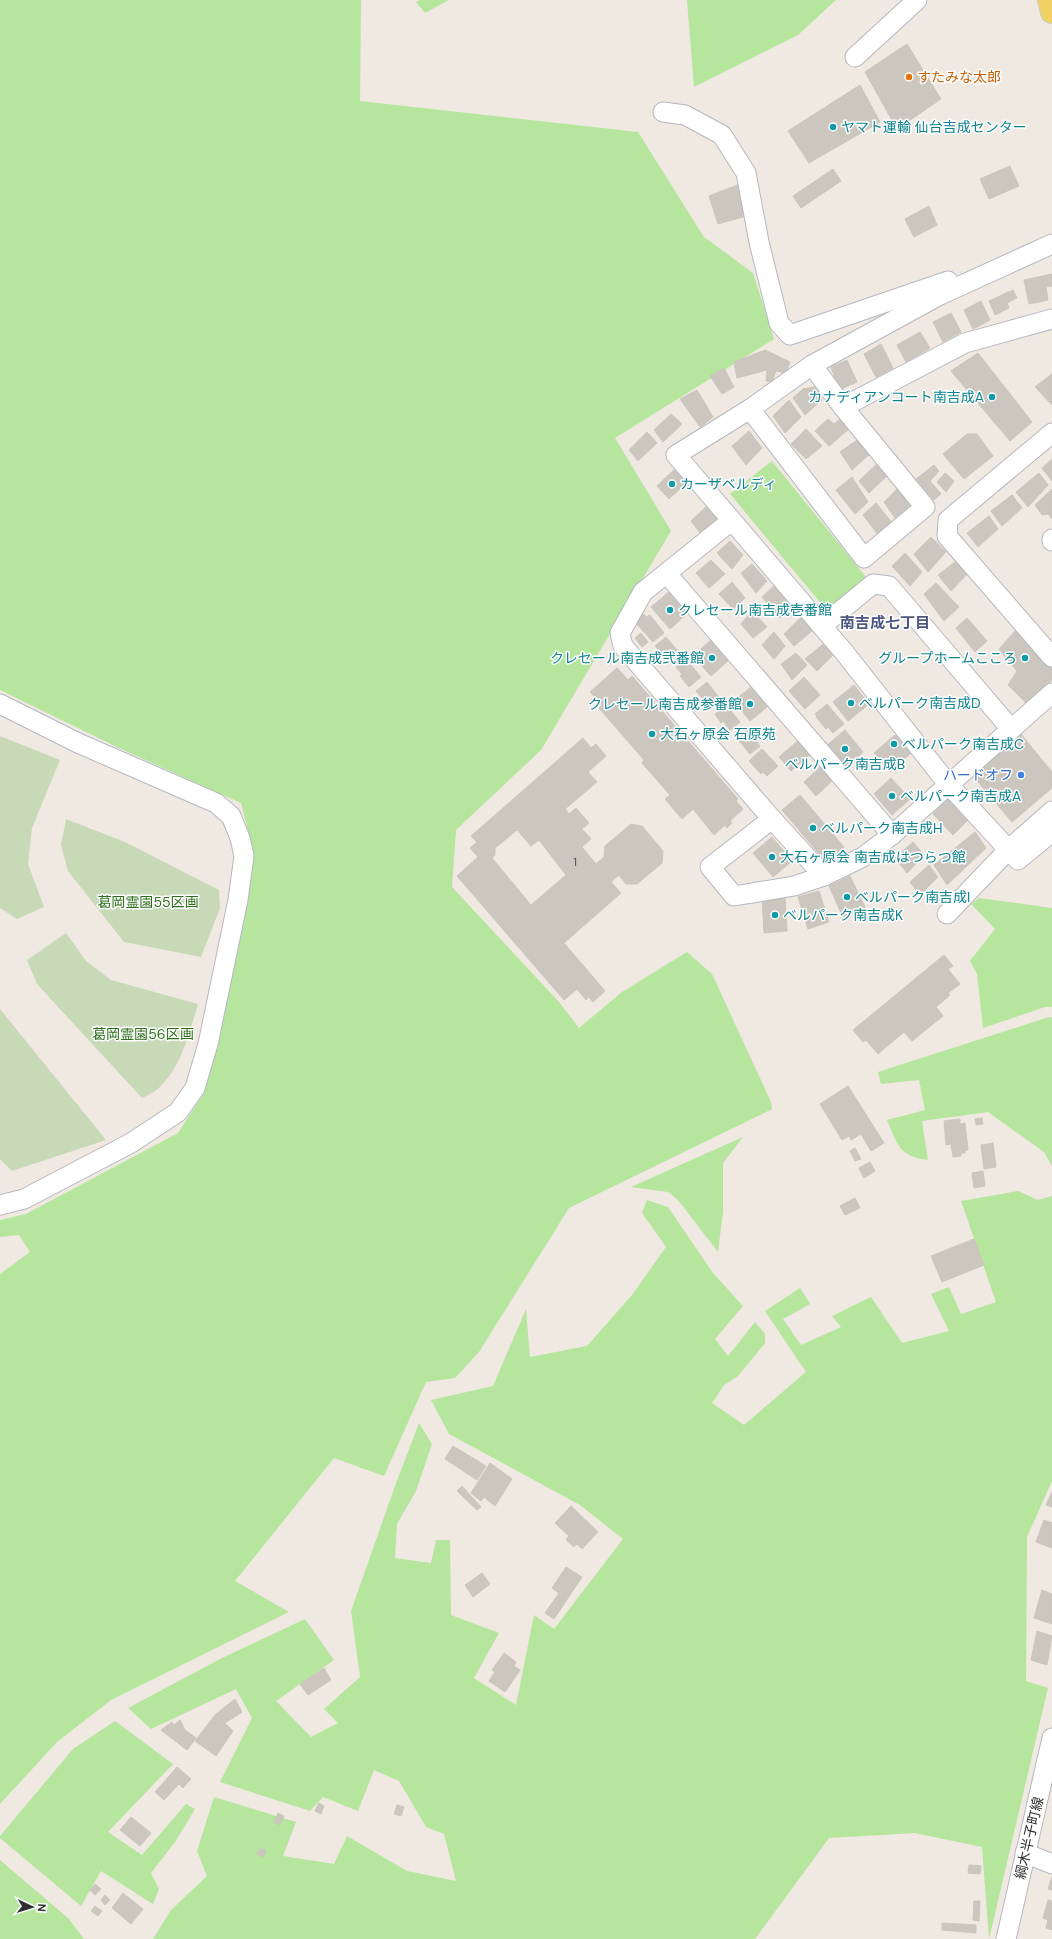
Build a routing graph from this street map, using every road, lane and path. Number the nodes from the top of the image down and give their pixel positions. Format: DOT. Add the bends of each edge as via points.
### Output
graph roads {
  1 [pos="917,0"];
  2 [pos="1049,0"];
  3 [pos="1052,12"];
  4 [pos="855,57"];
  5 [pos="663,112"];
  6 [pos="1052,244"];
  7 [pos="987,274"];
  8 [pos="1052,319"];
  9 [pos="812,365"];
  10 [pos="844,407"];
  11 [pos="750,409"];
  12 [pos="1052,432"];
  13 [pos="731,521"];
  14 [pos="667,574"];
  15 [pos="822,626"];
  16 [pos="1052,657"];
  17 [pos="1052,693"];
  18 [pos="0,704"];
  19 [pos="1010,729"];
  20 [pos="948,784"];
  21 [pos="1052,811"];
  22 [pos="772,819"];
  23 [pos="1052,832"];
  24 [pos="892,834"];
  25 [pos="1009,849"];
  26 [pos="824,876"];
  27 [pos="947,914"];
  28 [pos="0,1205"];
  29 [pos="1052,1738"];
  30 [pos="1025,1853"];
  31 [pos="1052,1864"];
  32 [pos="1010,1938"];
  1 -- 4 [label="street"];
  2 -- 3 [label="main road"];
  5 -- 7 [label="street" via="685,115 722,135 746,173 759,242 779,324 790,335 964,275"];
  6 -- 7 [label="street"];
  7 -- 9 [label="street" via="940,296"];
  8 -- 10 [label="street" via="965,343"];
  9 -- 10 [label="street"];
  9 -- 11 [label="street"];
  10 -- 11 [label="street" via="925,507 864,558"];
  11 -- 13 [label="street" via="676,455"];
  12 -- 16 [label="street" via="948,520 947,536"];
  13 -- 14 [label="street"];
  13 -- 15 [label="street"];
  14 -- 22 [label="street" via="643,592 620,633 623,646"];
  14 -- 24 [label="street"];
  15 -- 19 [label="street" via="873,584 889,586"];
  15 -- 20 [label="street"];
  17 -- 19 [label="street"];
  18 -- 28 [label="street" via="78,743 216,803 231,816 244,856 238,900 208,1044 196,1088 178,1112 131,1143 24,1199"];
  19 -- 20 [label="street"];
  20 -- 24 [label="street"];
  20 -- 25 [label="street"];
  21 -- 25 [label="street"];
  22 -- 26 [label="street"];
  22 -- 26 [label="street" via="710,867 734,896 794,886"];
  23 -- 25 [label="street" via="1018,860"];
  24 -- 26 [label="street" via="863,858"];
  25 -- 27 [label="street"];
  29 -- 30 [label="street, 綱木半子町線"];
  30 -- 31 [label="street"];
  30 -- 32 [label="street, 綱木半子町線"];
}
